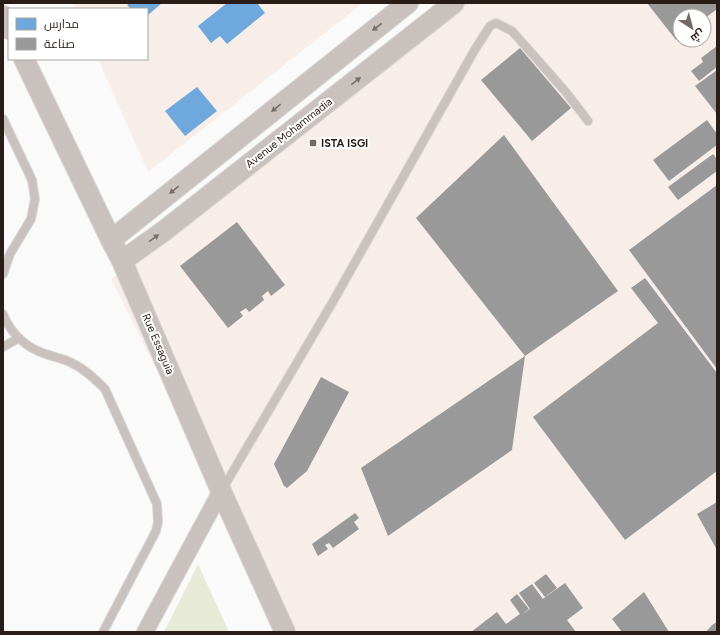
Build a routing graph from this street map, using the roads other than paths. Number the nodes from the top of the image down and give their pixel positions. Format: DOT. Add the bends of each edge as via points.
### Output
graph roads {
  1 [pos="408,3"];
  2 [pos="454,3"];
  3 [pos="3,16"];
  4 [pos="8,27"];
  5 [pos="24,60"];
  6 [pos="313,78"];
  7 [pos="332,100"];
  8 [pos="3,119"];
  9 [pos="588,120"];
  10 [pos="111,240"];
  11 [pos="122,261"];
  12 [pos="3,274"];
  13 [pos="3,314"];
  14 [pos="19,338"];
  15 [pos="3,347"];
  16 [pos="221,491"];
  17 [pos="103,632"];
  18 [pos="145,632"];
  19 [pos="285,632"];
  1 -- 6 [label="street, one-way"];
  7 -- 2 [label="street, Avenue Mohammadia, one-way"];
  3 -- 4 [label="street"];
  5 -- 10 [label="street, Rue Essaguia"];
  6 -- 7 [label="street"];
  6 -- 10 [label="street, one-way"];
  11 -- 7 [label="street, Avenue Mohammadia, one-way"];
  8 -- 12 [label="lane" via="32,180 34,199 31,219 10,254"];
  9 -- 16 [label="lane" via="512,31 496,23 490,26 335,298"];
  10 -- 11 [label="street, Rue Essaguia"];
  11 -- 16 [label="street, Rue Essaguia"];
  13 -- 14 [label="lane" via="11,330"];
  14 -- 15 [label="lane"];
  14 -- 17 [label="lane" via="38,351 80,368 105,389 157,504 156,532"];
  16 -- 18 [label="street"];
  16 -- 19 [label="street, Rue Essaguia"];
}
